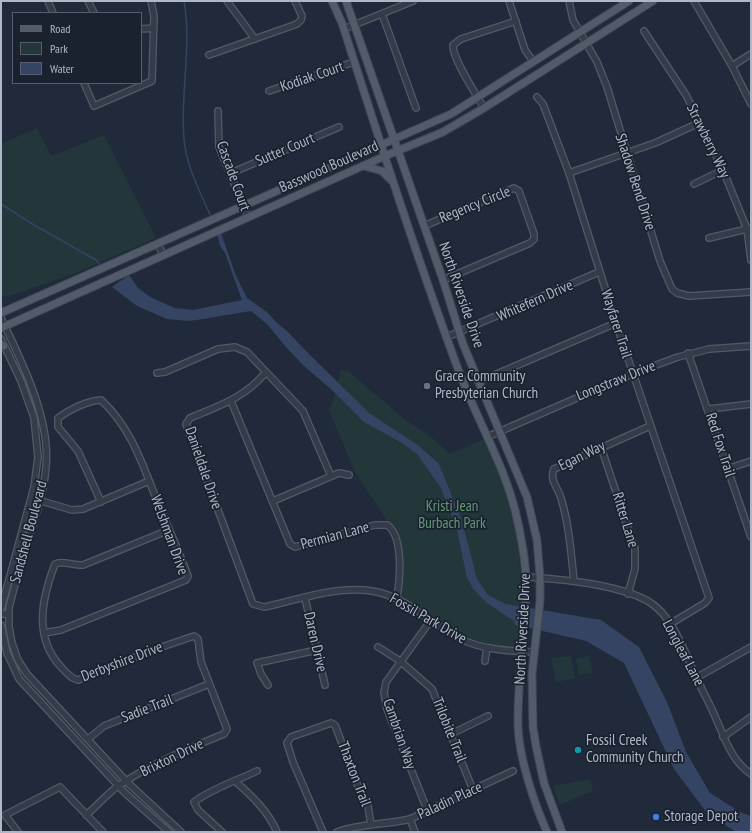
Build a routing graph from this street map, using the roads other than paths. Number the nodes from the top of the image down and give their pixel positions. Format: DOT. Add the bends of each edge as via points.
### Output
graph roads {
  1 [pos="48,1"];
  2 [pos="88,1"];
  3 [pos="151,1"];
  4 [pos="227,1"];
  5 [pos="295,1"];
  6 [pos="332,1"];
  7 [pos="346,1"];
  8 [pos="413,1"];
  9 [pos="510,1"];
  10 [pos="569,1"];
  11 [pos="629,1"];
  12 [pos="653,1"];
  13 [pos="694,1"];
  14 [pos="53,12"];
  15 [pos="94,12"];
  16 [pos="382,14"];
  17 [pos="516,21"];
  18 [pos="355,24"];
  19 [pos="153,28"];
  20 [pos="142,29"];
  21 [pos="344,29"];
  22 [pos="644,31"];
  23 [pos="580,32"];
  24 [pos="255,39"];
  25 [pos="586,42"];
  26 [pos="751,54"];
  27 [pos="209,55"];
  28 [pos="354,62"];
  29 [pos="533,62"];
  30 [pos="732,66"];
  31 [pos="84,84"];
  32 [pos="269,91"];
  33 [pos="478,97"];
  34 [pos="537,97"];
  35 [pos="751,104"];
  36 [pos="416,108"];
  37 [pos="484,108"];
  38 [pos="218,111"];
  39 [pos="699,122"];
  40 [pos="339,127"];
  41 [pos="394,139"];
  42 [pos="382,145"];
  43 [pos="398,150"];
  44 [pos="626,152"];
  45 [pos="385,156"];
  46 [pos="363,166"];
  47 [pos="723,170"];
  48 [pos="231,173"];
  49 [pos="569,173"];
  50 [pos="393,183"];
  51 [pos="694,184"];
  52 [pos="244,204"];
  53 [pos="248,217"];
  54 [pos="424,226"];
  55 [pos="749,228"];
  56 [pos="709,238"];
  57 [pos="158,244"];
  58 [pos="163,255"];
  59 [pos="751,260"];
  60 [pos="599,272"];
  61 [pos="443,280"];
  62 [pos="751,292"];
  63 [pos="1,313"];
  64 [pos="1,318"];
  65 [pos="616,323"];
  66 [pos="3,327"];
  67 [pos="459,332"];
  68 [pos="447,337"];
  69 [pos="1,339"];
  70 [pos="3,345"];
  71 [pos="751,346"];
  72 [pos="688,353"];
  73 [pos="266,372"];
  74 [pos="157,373"];
  75 [pos="632,374"];
  76 [pos="478,382"];
  77 [pos="231,401"];
  78 [pos="751,404"];
  79 [pos="709,409"];
  80 [pos="650,426"];
  81 [pos="499,431"];
  82 [pos="487,437"];
  83 [pos="601,447"];
  84 [pos="751,461"];
  85 [pos="727,469"];
  86 [pos="349,475"];
  87 [pos="331,476"];
  88 [pos="149,481"];
  89 [pos="31,498"];
  90 [pos="40,501"];
  91 [pos="273,501"];
  92 [pos="101,502"];
  93 [pos="749,522"];
  94 [pos="169,530"];
  95 [pos="751,537"];
  96 [pos="526,577"];
  97 [pos="540,577"];
  98 [pos="574,580"];
  99 [pos="628,594"];
  100 [pos="305,598"];
  101 [pos="397,598"];
  102 [pos="253,604"];
  103 [pos="1,609"];
  104 [pos="1,614"];
  105 [pos="9,614"];
  106 [pos="431,620"];
  107 [pos="670,624"];
  108 [pos="1,625"];
  109 [pos="44,633"];
  110 [pos="378,647"];
  111 [pos="751,647"];
  112 [pos="487,648"];
  113 [pos="317,650"];
  114 [pos="522,651"];
  115 [pos="534,652"];
  116 [pos="400,661"];
  117 [pos="484,661"];
  118 [pos="696,678"];
  119 [pos="209,684"];
  120 [pos="268,685"];
  121 [pos="325,685"];
  122 [pos="488,716"];
  123 [pos="751,718"];
  124 [pos="226,732"];
  125 [pos="451,734"];
  126 [pos="723,737"];
  127 [pos="88,739"];
  128 [pos="258,771"];
  129 [pos="513,771"];
  130 [pos="751,774"];
  131 [pos="235,781"];
  132 [pos="127,782"];
  133 [pos="118,786"];
  134 [pos="474,790"];
  135 [pos="428,812"];
  136 [pos="86,816"];
  137 [pos="410,819"];
  138 [pos="371,825"];
  139 [pos="18,832"];
  140 [pos="103,832"];
  141 [pos="169,832"];
  142 [pos="181,832"];
  143 [pos="222,832"];
  144 [pos="277,832"];
  145 [pos="323,832"];
  146 [pos="337,832"];
  147 [pos="415,832"];
  148 [pos="547,832"];
  149 [pos="562,832"];
  1 -- 14 [label="street"];
  2 -- 15 [label="street"];
  3 -- 19 [label="street"];
  4 -- 24 [label="street"];
  5 -- 24 [label="street" via="302,18 297,24"];
  6 -- 21 [label="main road, North Riverside Drive"];
  7 -- 18 [label="main road, North Riverside Drive"];
  8 -- 16 [label="street"];
  9 -- 17 [label="street"];
  10 -- 23 [label="street, Shadow Bend Drive" via="573,20"];
  11 -- 23 [label="main road, Basswood Boulevard"];
  12 -- 25 [label="main road, Basswood Boulevard"];
  13 -- 30 [label="street"];
  16 -- 18 [label="street"];
  16 -- 36 [label="street"];
  17 -- 29 [label="street" via="525,50"];
  17 -- 33 [label="street" via="461,39 453,45 460,66"];
  18 -- 21 [label="street"];
  18 -- 41 [label="main road, North Riverside Drive"];
  19 -- 20 [label="street"];
  19 -- 31 [label="street" via="152,81 94,106"];
  21 -- 28 [label="main road, North Riverside Drive"];
  22 -- 39 [label="street, Strawberry Way" via="686,95"];
  23 -- 25 [label="street, Shadow Bend Drive"];
  23 -- 29 [label="main road, Basswood Boulevard"];
  24 -- 27 [label="street"];
  25 -- 37 [label="main road, Basswood Boulevard"];
  25 -- 44 [label="street, Shadow Bend Drive" via="607,87"];
  26 -- 30 [label="street"];
  28 -- 32 [label="street, Kodiak Court"];
  28 -- 42 [label="main road, North Riverside Drive"];
  29 -- 33 [label="main road, Basswood Boulevard"];
  30 -- 35 [label="street"];
  33 -- 37 [label="street"];
  33 -- 41 [label="main road, Basswood Boulevard" via="451,114"];
  34 -- 49 [label="street, Wayfarer Trail" via="543,104"];
  37 -- 43 [label="main road, Basswood Boulevard" via="443,132"];
  38 -- 48 [label="street, Cascade Court" via="219,147"];
  39 -- 44 [label="street" via="654,143"];
  39 -- 47 [label="street, Strawberry Way"];
  40 -- 48 [label="street, Sutter Court"];
  41 -- 42 [label="main road, Basswood Boulevard"];
  41 -- 43 [label="main road, North Riverside Drive"];
  42 -- 45 [label="main road, North Riverside Drive"];
  42 -- 52 [label="main road, Basswood Boulevard"];
  43 -- 45 [label="main road, Basswood Boulevard"];
  43 -- 54 [label="main road, North Riverside Drive"];
  44 -- 49 [label="street"];
  44 -- 62 [label="street, Shadow Bend Drive" via="660,261 672,289 689,296"];
  45 -- 46 [label="main road, Basswood Boulevard"];
  45 -- 50 [label="main road, North Riverside Drive"];
  46 -- 50 [label="main road" via="382,171"];
  46 -- 53 [label="main road, Basswood Boulevard"];
  47 -- 51 [label="street"];
  47 -- 55 [label="street, Strawberry Way"];
  48 -- 52 [label="street, Cascade Court"];
  49 -- 60 [label="street, Wayfarer Trail"];
  50 -- 68 [label="main road, North Riverside Drive"];
  52 -- 53 [label="street, Cascade Court"];
  52 -- 57 [label="main road, Basswood Boulevard"];
  53 -- 58 [label="main road, Basswood Boulevard"];
  54 -- 61 [label="main road, North Riverside Drive"];
  54 -- 61 [label="street, Regency Circle" via="514,188 519,191 534,239"];
  55 -- 56 [label="street"];
  55 -- 59 [label="street, Strawberry Way"];
  57 -- 58 [label="street"];
  57 -- 63 [label="main road, Basswood Boulevard"];
  58 -- 66 [label="main road, Basswood Boulevard"];
  60 -- 65 [label="street, Wayfarer Trail"];
  60 -- 67 [label="street, Whitefern Drive"];
  61 -- 67 [label="main road, North Riverside Drive"];
  64 -- 66 [label="street, Sandshell Boulevard"];
  65 -- 75 [label="street, Wayfarer Trail"];
  65 -- 76 [label="street"];
  66 -- 90 [label="street, Sandshell Boulevard" via="28,377 40,411 47,466"];
  67 -- 68 [label="street, Whitefern Drive"];
  67 -- 76 [label="main road, North Riverside Drive"];
  68 -- 82 [label="main road, North Riverside Drive"];
  69 -- 70 [label="street, Sandshell Boulevard"];
  70 -- 89 [label="street, Sandshell Boulevard" via="21,381 34,418 38,457"];
  71 -- 72 [label="street, Longstraw Drive"];
  72 -- 75 [label="street, Longstraw Drive"];
  72 -- 79 [label="street, Red Fox Trail"];
  73 -- 74 [label="street" via="247,352 227,347"];
  73 -- 77 [label="street, Danieldale Drive" via="249,390"];
  73 -- 87 [label="street" via="306,415"];
  75 -- 80 [label="street, Wayfarer Trail"];
  75 -- 81 [label="street, Longstraw Drive"];
  76 -- 81 [label="main road, North Riverside Drive"];
  77 -- 91 [label="street, Permian Lane"];
  77 -- 102 [label="street, Danieldale Drive" via="190,418 186,424"];
  78 -- 79 [label="street"];
  79 -- 85 [label="street, Red Fox Trail"];
  80 -- 83 [label="street, Egan Way"];
  80 -- 107 [label="street, Wayfarer Trail" via="709,598"];
  81 -- 82 [label="street, Longstraw Drive"];
  81 -- 97 [label="main road, North Riverside Drive" via="527,497 537,540"];
  82 -- 96 [label="main road, North Riverside Drive" via="514,505"];
  83 -- 98 [label="street, Egan Way" via="559,465 552,473 562,498"];
  83 -- 99 [label="street, Ritter Lane" via="635,549 635,569"];
  84 -- 85 [label="street"];
  85 -- 93 [label="street, Red Fox Trail"];
  86 -- 87 [label="street" via="341,473"];
  87 -- 91 [label="street"];
  88 -- 92 [label="street"];
  88 -- 92 [label="street, Welshman Drive" via="124,426 112,409 101,400 93,400 63,414 58,418 58,427 78,451"];
  88 -- 94 [label="street, Welshman Drive"];
  89 -- 90 [label="street"];
  89 -- 103 [label="street, Sandshell Boulevard"];
  90 -- 92 [label="street" via="72,510"];
  90 -- 105 [label="street, Sandshell Boulevard"];
  91 -- 101 [label="street, Permian Lane" via="293,546 375,525 383,524 390,527 397,544 400,563"];
  93 -- 95 [label="street, Red Fox Trail"];
  94 -- 109 [label="street, Derbyshire Drive" via="83,565 58,562 55,564 44,601"];
  94 -- 109 [label="street, Welshman Drive" via="188,576 186,580 61,630"];
  96 -- 97 [label="street, Longleaf Lane"];
  96 -- 114 [label="main road, North Riverside Drive"];
  97 -- 98 [label="street, Longleaf Lane"];
  97 -- 115 [label="main road, North Riverside Drive"];
  98 -- 99 [label="street, Longleaf Lane"];
  99 -- 107 [label="street, Longleaf Lane" via="648,601"];
  100 -- 101 [label="street, Fossil Park Drive" via="357,589 380,592"];
  100 -- 102 [label="street, Fossil Park Drive" via="264,607"];
  100 -- 113 [label="street, Daren Drive"];
  101 -- 106 [label="street, Fossil Park Drive"];
  104 -- 105 [label="street"];
  105 -- 127 [label="street, Sandshell Boulevard" via="12,644 18,660 58,709"];
  106 -- 112 [label="street, Fossil Park Drive" via="459,638"];
  106 -- 116 [label="street, Cambrian Way"];
  107 -- 118 [label="street, Longleaf Lane"];
  108 -- 133 [label="street" via="7,653 19,679"];
  109 -- 119 [label="street, Derbyshire Drive" via="47,645 58,664 73,679 78,680 194,636 198,639 201,662"];
  110 -- 116 [label="street, Trilobite Trail"];
  111 -- 118 [label="street"];
  112 -- 114 [label="street, Fossil Park Drive"];
  112 -- 117 [label="street"];
  113 -- 120 [label="street" via="257,663 260,674"];
  113 -- 121 [label="street, Daren Drive"];
  114 -- 115 [label="street, Fossil Park Drive"];
  114 -- 148 [label="main road, North Riverside Drive" via="519,683 520,738 534,798"];
  115 -- 149 [label="main road, North Riverside Drive" via="532,698 536,746 544,782"];
  116 -- 125 [label="street, Trilobite Trail" via="432,689"];
  116 -- 135 [label="street, Cambrian Way" via="386,682 385,700"];
  118 -- 126 [label="street, Longleaf Lane"];
  119 -- 124 [label="street, Derbyshire Drive"];
  119 -- 127 [label="street, Sadie Trail" via="104,726"];
  122 -- 125 [label="street"];
  123 -- 126 [label="street"];
  124 -- 132 [label="street, Brixton Drive" via="143,770"];
  125 -- 134 [label="street, Trilobite Trail"];
  126 -- 130 [label="street, Longleaf Lane" via="733,755"];
  127 -- 132 [label="street, Sandshell Boulevard"];
  128 -- 131 [label="street"];
  129 -- 134 [label="street, Paladin Place"];
  131 -- 143 [label="street" via="224,784 194,802 198,810"];
  131 -- 144 [label="street" via="256,800"];
  132 -- 133 [label="street, Brixton Drive"];
  132 -- 142 [label="street, Sandshell Boulevard"];
  133 -- 136 [label="street, Brixton Drive"];
  133 -- 141 [label="street"];
  134 -- 135 [label="street, Paladin Place"];
  135 -- 137 [label="street, Paladin Place"];
  136 -- 139 [label="street" via="60,788 5,815"];
  136 -- 140 [label="street"];
  137 -- 138 [label="street, Paladin Place"];
  137 -- 147 [label="street"];
  138 -- 145 [label="street, Thaxton Trail" via="368,806 333,724 313,728 291,737 287,743"];
  138 -- 146 [label="street, Paladin Place"];
}
